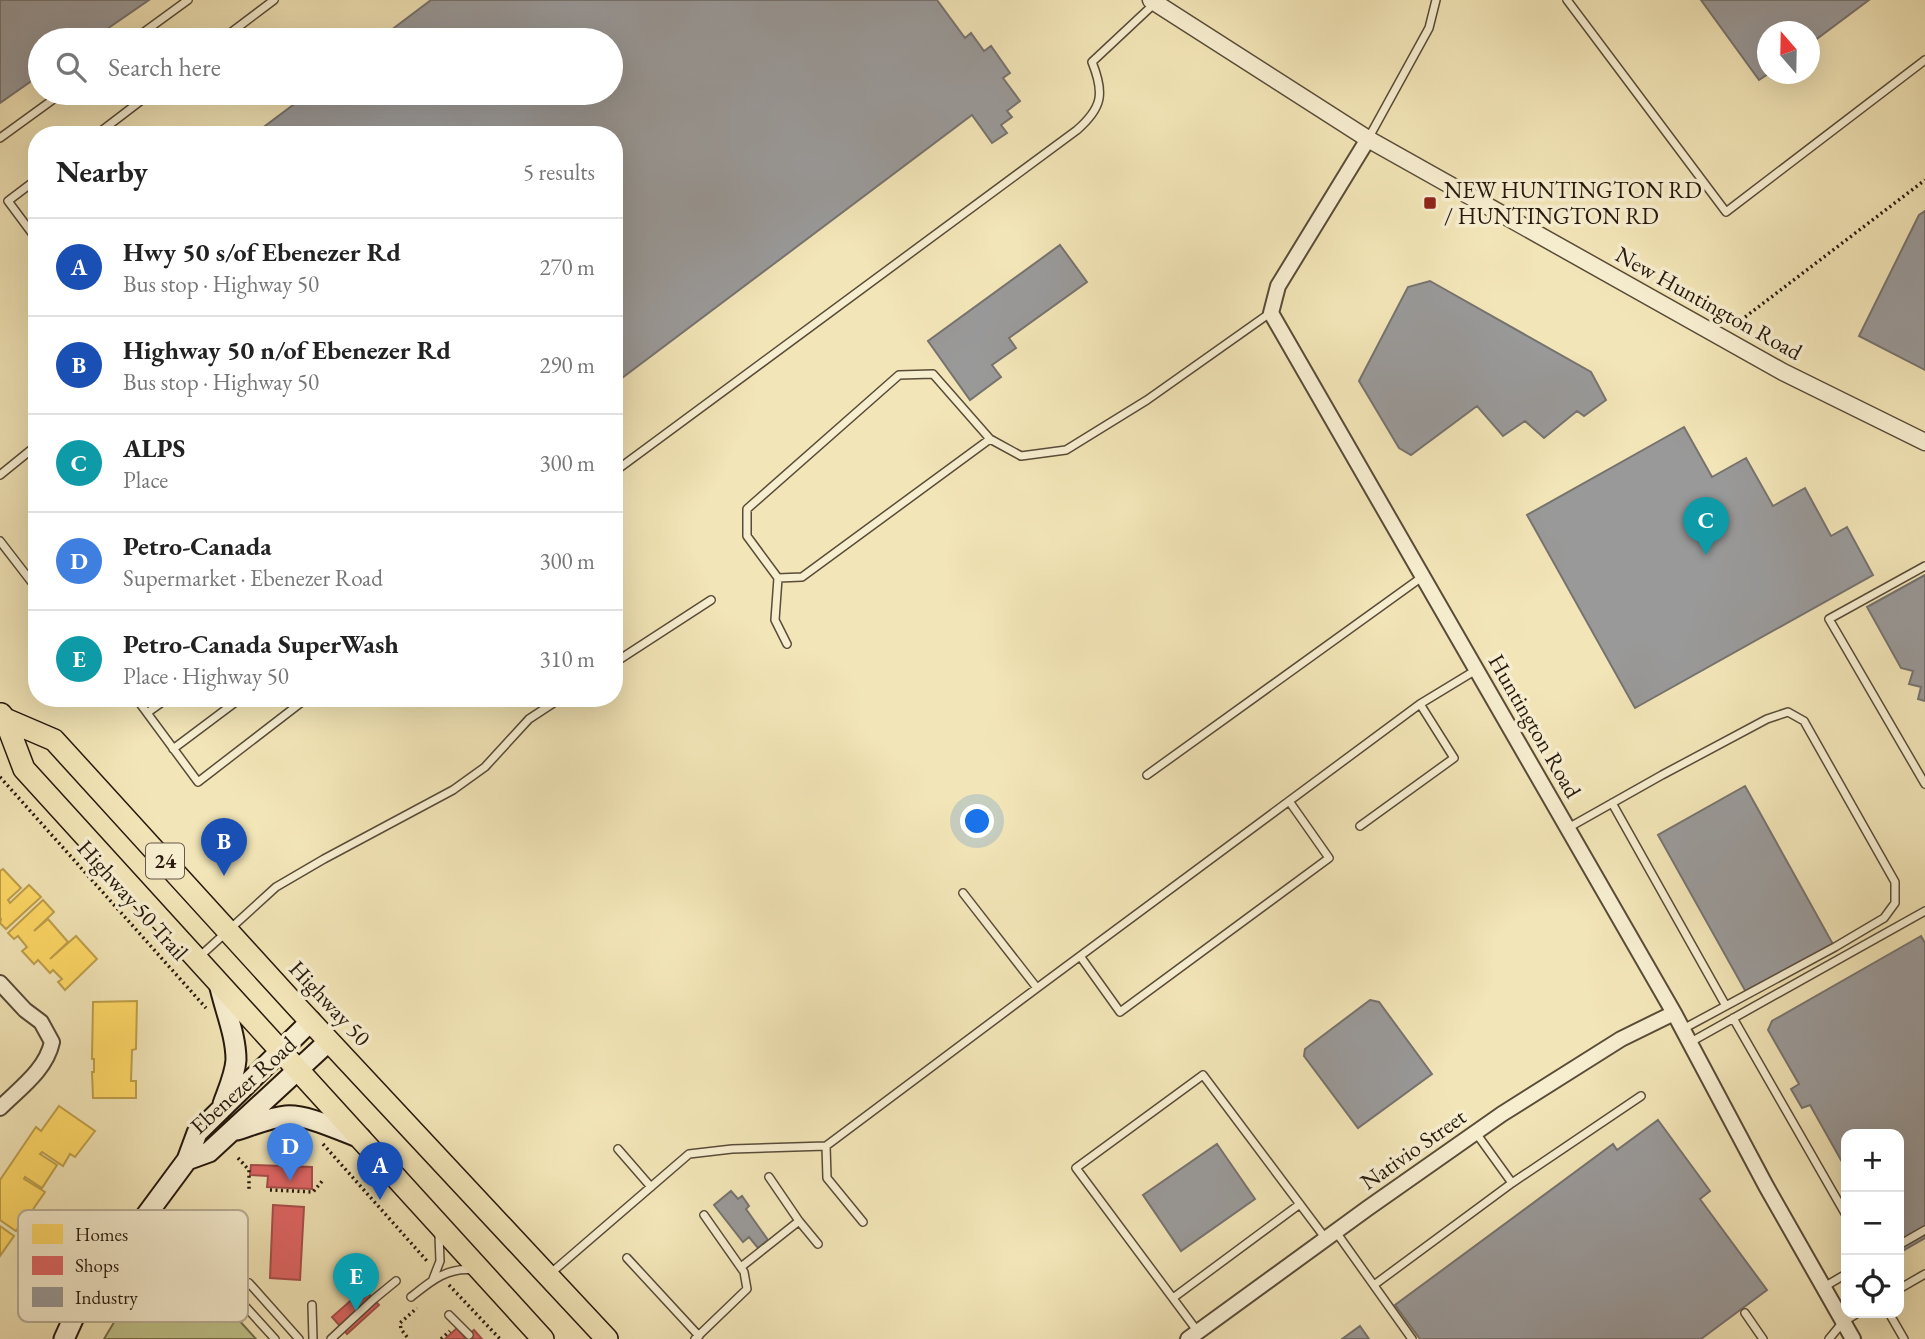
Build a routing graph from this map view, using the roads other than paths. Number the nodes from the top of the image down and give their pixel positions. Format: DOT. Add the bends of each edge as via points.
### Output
graph roads {
  1 [pos="188,0"];
  2 [pos="274,0"];
  3 [pos="1436,0"];
  4 [pos="1567,0"];
  5 [pos="1153,1"];
  6 [pos="150,28"];
  7 [pos="236,28"];
  8 [pos="1925,60"];
  9 [pos="45,105"];
  10 [pos="135,105"];
  11 [pos="108,126"];
  12 [pos="0,138"];
  13 [pos="1368,139"];
  14 [pos="28,186"];
  15 [pos="28,228"];
  16 [pos="1271,313"];
  17 [pos="990,439"];
  18 [pos="1925,442"];
  19 [pos="28,452"];
  20 [pos="623,465"];
  21 [pos="0,475"];
  22 [pos="0,541"];
  23 [pos="1925,566"];
  24 [pos="1423,576"];
  25 [pos="28,577"];
  26 [pos="778,578"];
  27 [pos="711,600"];
  28 [pos="787,644"];
  29 [pos="623,657"];
  30 [pos="1476,670"];
  31 [pos="1420,705"];
  32 [pos="143,707"];
  33 [pos="155,707"];
  34 [pos="229,707"];
  35 [pos="295,707"];
  36 [pos="547,707"];
  37 [pos="147,713"];
  38 [pos="3,716"];
  39 [pos="173,749"];
  40 [pos="1147,775"];
  41 [pos="1925,784"];
  42 [pos="1289,802"];
  43 [pos="1612,803"];
  44 [pos="1360,826"];
  45 [pos="1568,828"];
  46 [pos="963,893"];
  47 [pos="1925,911"];
  48 [pos="228,930"];
  49 [pos="1080,956"];
  50 [pos="197,959"];
  51 [pos="0,983"];
  52 [pos="219,983"];
  53 [pos="1037,988"];
  54 [pos="1726,1006"];
  55 [pos="1674,1013"];
  56 [pos="1733,1018"];
  57 [pos="311,1021"];
  58 [pos="1686,1036"];
  59 [pos="329,1041"];
  60 [pos="281,1051"];
  61 [pos="298,1069"];
  62 [pos="1641,1096"];
  63 [pos="0,1108"];
  64 [pos="222,1109"];
  65 [pos="229,1133"];
  66 [pos="1476,1133"];
  67 [pos="361,1138"];
  68 [pos="826,1146"];
  69 [pos="618,1149"];
  70 [pos="187,1160"];
  71 [pos="769,1177"];
  72 [pos="1512,1183"];
  73 [pos="651,1187"];
  74 [pos="1300,1205"];
  75 [pos="1841,1206"];
  76 [pos="150,1210"];
  77 [pos="704,1215"];
  78 [pos="434,1219"];
  79 [pos="799,1221"];
  80 [pos="863,1222"];
  81 [pos="1925,1230"];
  82 [pos="1331,1236"];
  83 [pos="1904,1242"];
  84 [pos="818,1244"];
  85 [pos="627,1258"];
  86 [pos="741,1267"];
  87 [pos="482,1271"];
  88 [pos="1925,1274"];
  89 [pos="435,1275"];
  90 [pos="548,1276"];
  91 [pos="1841,1277"];
  92 [pos="396,1281"];
  93 [pos="249,1283"];
  94 [pos="1374,1285"];
  95 [pos="1904,1286"];
  96 [pos="1824,1287"];
  97 [pos="411,1297"];
  98 [pos="1173,1298"];
  99 [pos="312,1305"];
  100 [pos="248,1309"];
  101 [pos="1745,1313"];
  102 [pos="449,1315"];
  103 [pos="1850,1318"];
  104 [pos="1892,1318"];
  105 [pos="72,1322"];
  106 [pos="1843,1322"];
  107 [pos="469,1335"];
  108 [pos="1193,1336"];
  109 [pos="697,1337"];
  110 [pos="64,1339"];
  111 [pos="275,1339"];
  112 [pos="299,1339"];
  113 [pos="313,1339"];
  114 [pos="331,1339"];
  115 [pos="544,1339"];
  116 [pos="607,1339"];
  117 [pos="1412,1339"];
  118 [pos="1763,1339"];
  119 [pos="1829,1339"];
  120 [pos="1853,1339"];
  121 [pos="1904,1339"];
  1 -- 6 [label="lane"];
  2 -- 7 [label="lane"];
  3 -- 13 [label="lane" via="1429,28"];
  4 -- 8 [label="lane" via="1726,212"];
  5 -- 13 [label="street, New Huntington Road"];
  5 -- 20 [label="lane" via="1092,62 1099,79 1093,116"];
  9 -- 12 [label="lane"];
  10 -- 11 [label="lane"];
  13 -- 16 [label="street" via="1278,286"];
  13 -- 18 [label="street, New Huntington Road" via="1783,372"];
  14 -- 15 [label="lane" via="8,201"];
  16 -- 17 [label="lane" via="1066,450 1021,456"];
  16 -- 24 [label="street, Huntington Road"];
  17 -- 26 [label="lane" via="802,577"];
  17 -- 26 [label="lane" via="933,374 899,375 747,509 747,536"];
  19 -- 21 [label="lane"];
  22 -- 25 [label="lane"];
  23 -- 41 [label="lane" via="1829,619"];
  24 -- 30 [label="street, Huntington Road"];
  24 -- 40 [label="lane"];
  26 -- 28 [label="lane" via="775,620"];
  27 -- 29 [label="lane"];
  30 -- 31 [label="lane"];
  30 -- 45 [label="street, Huntington Road"];
  31 -- 42 [label="lane"];
  31 -- 44 [label="lane" via="1454,758"];
  32 -- 37 [label="lane"];
  33 -- 37 [label="lane"];
  34 -- 39 [label="lane"];
  35 -- 39 [label="lane" via="198,782"];
  36 -- 48 [label="lane" via="529,719 485,767 453,790 276,887"];
  37 -- 39 [label="lane"];
  38 -- 48 [label="main road, Highway 50 / 24" via="54,740"];
  38 -- 50 [label="main road, Highway 50 / 24" via="24,769"];
  42 -- 49 [label="lane"];
  42 -- 49 [label="lane" via="1329,858 1120,1012"];
  43 -- 45 [label="lane"];
  43 -- 54 [label="lane"];
  43 -- 54 [label="lane" via="1788,712 1804,721 1895,882 1895,902 1884,918"];
  45 -- 55 [label="street, Huntington Road"];
  46 -- 53 [label="lane"];
  47 -- 56 [label="lane"];
  48 -- 50 [label="lane"];
  48 -- 57 [label="main road, Highway 50 / 24"];
  49 -- 53 [label="lane"];
  50 -- 52 [label="main road, Highway 50 / 24"];
  51 -- 63 [label="street" via="41,1023 52,1042 49,1056"];
  52 -- 60 [label="main road, Highway 50 / 24"];
  52 -- 64 [label="main road" via="236,1056"];
  53 -- 68 [label="lane"];
  54 -- 58 [label="lane"];
  55 -- 58 [label="street, Huntington Road"];
  55 -- 66 [label="street, Nativio Street" via="1621,1039"];
  56 -- 58 [label="lane"];
  56 -- 75 [label="lane"];
  57 -- 59 [label="main road, Highway 50 / 24"];
  57 -- 60 [label="main road, Ebenezer Road"];
  58 -- 96 [label="street, Huntington Road"];
  59 -- 61 [label="main road, Ebenezer Road"];
  59 -- 90 [label="main road, Highway 50 / 24"];
  60 -- 61 [label="main road, Highway 50 / 24"];
  60 -- 64 [label="main road, Ebenezer Road"];
  61 -- 65 [label="main road, Ebenezer Road"];
  61 -- 67 [label="main road, Highway 50 / 24"];
  62 -- 72 [label="lane"];
  64 -- 70 [label="main road, Ebenezer Road" via="197,1133"];
  65 -- 67 [label="main road" via="296,1116"];
  65 -- 70 [label="main road, Ebenezer Road" via="209,1152"];
  66 -- 72 [label="lane"];
  66 -- 82 [label="street, Nativio Street"];
  67 -- 78 [label="main road, Highway 50 / 24"];
  68 -- 73 [label="lane" via="689,1154"];
  68 -- 80 [label="lane" via="827,1178"];
  69 -- 73 [label="lane"];
  70 -- 76 [label="main road, Ebenezer Road"];
  71 -- 79 [label="lane"];
  72 -- 94 [label="lane"];
  73 -- 90 [label="lane"];
  74 -- 82 [label="lane"];
  74 -- 98 [label="lane"];
  74 -- 98 [label="lane" via="1203,1075 1086,1160 1076,1168"];
  77 -- 86 [label="lane"];
  78 -- 87 [label="main road, Highway 50 / 24"];
  78 -- 89 [label="lane" via="441,1247"];
  79 -- 84 [label="lane"];
  79 -- 86 [label="lane"];
  81 -- 83 [label="lane"];
  82 -- 94 [label="lane"];
  82 -- 108 [label="street, Nativio Street"];
  85 -- 109 [label="lane"];
  86 -- 109 [label="lane" via="747,1289"];
  87 -- 89 [label="lane"];
  87 -- 115 [label="main road, Highway 50 / 24"];
  88 -- 95 [label="lane"];
  89 -- 97 [label="lane"];
  90 -- 116 [label="main road, Highway 50 / 24"];
  91 -- 96 [label="lane"];
  92 -- 114 [label="lane"];
  93 -- 112 [label="lane"];
  94 -- 117 [label="lane"];
  96 -- 106 [label="street, Huntington Road"];
  98 -- 108 [label="lane"];
  99 -- 113 [label="lane"];
  100 -- 111 [label="lane"];
  101 -- 118 [label="lane"];
  102 -- 107 [label="lane"];
  103 -- 106 [label="lane"];
  104 -- 121 [label="lane"];
  105 -- 110 [label="main road, Ebenezer Road"];
  106 -- 119 [label="lane"];
  106 -- 120 [label="street, Huntington Road"];
}
